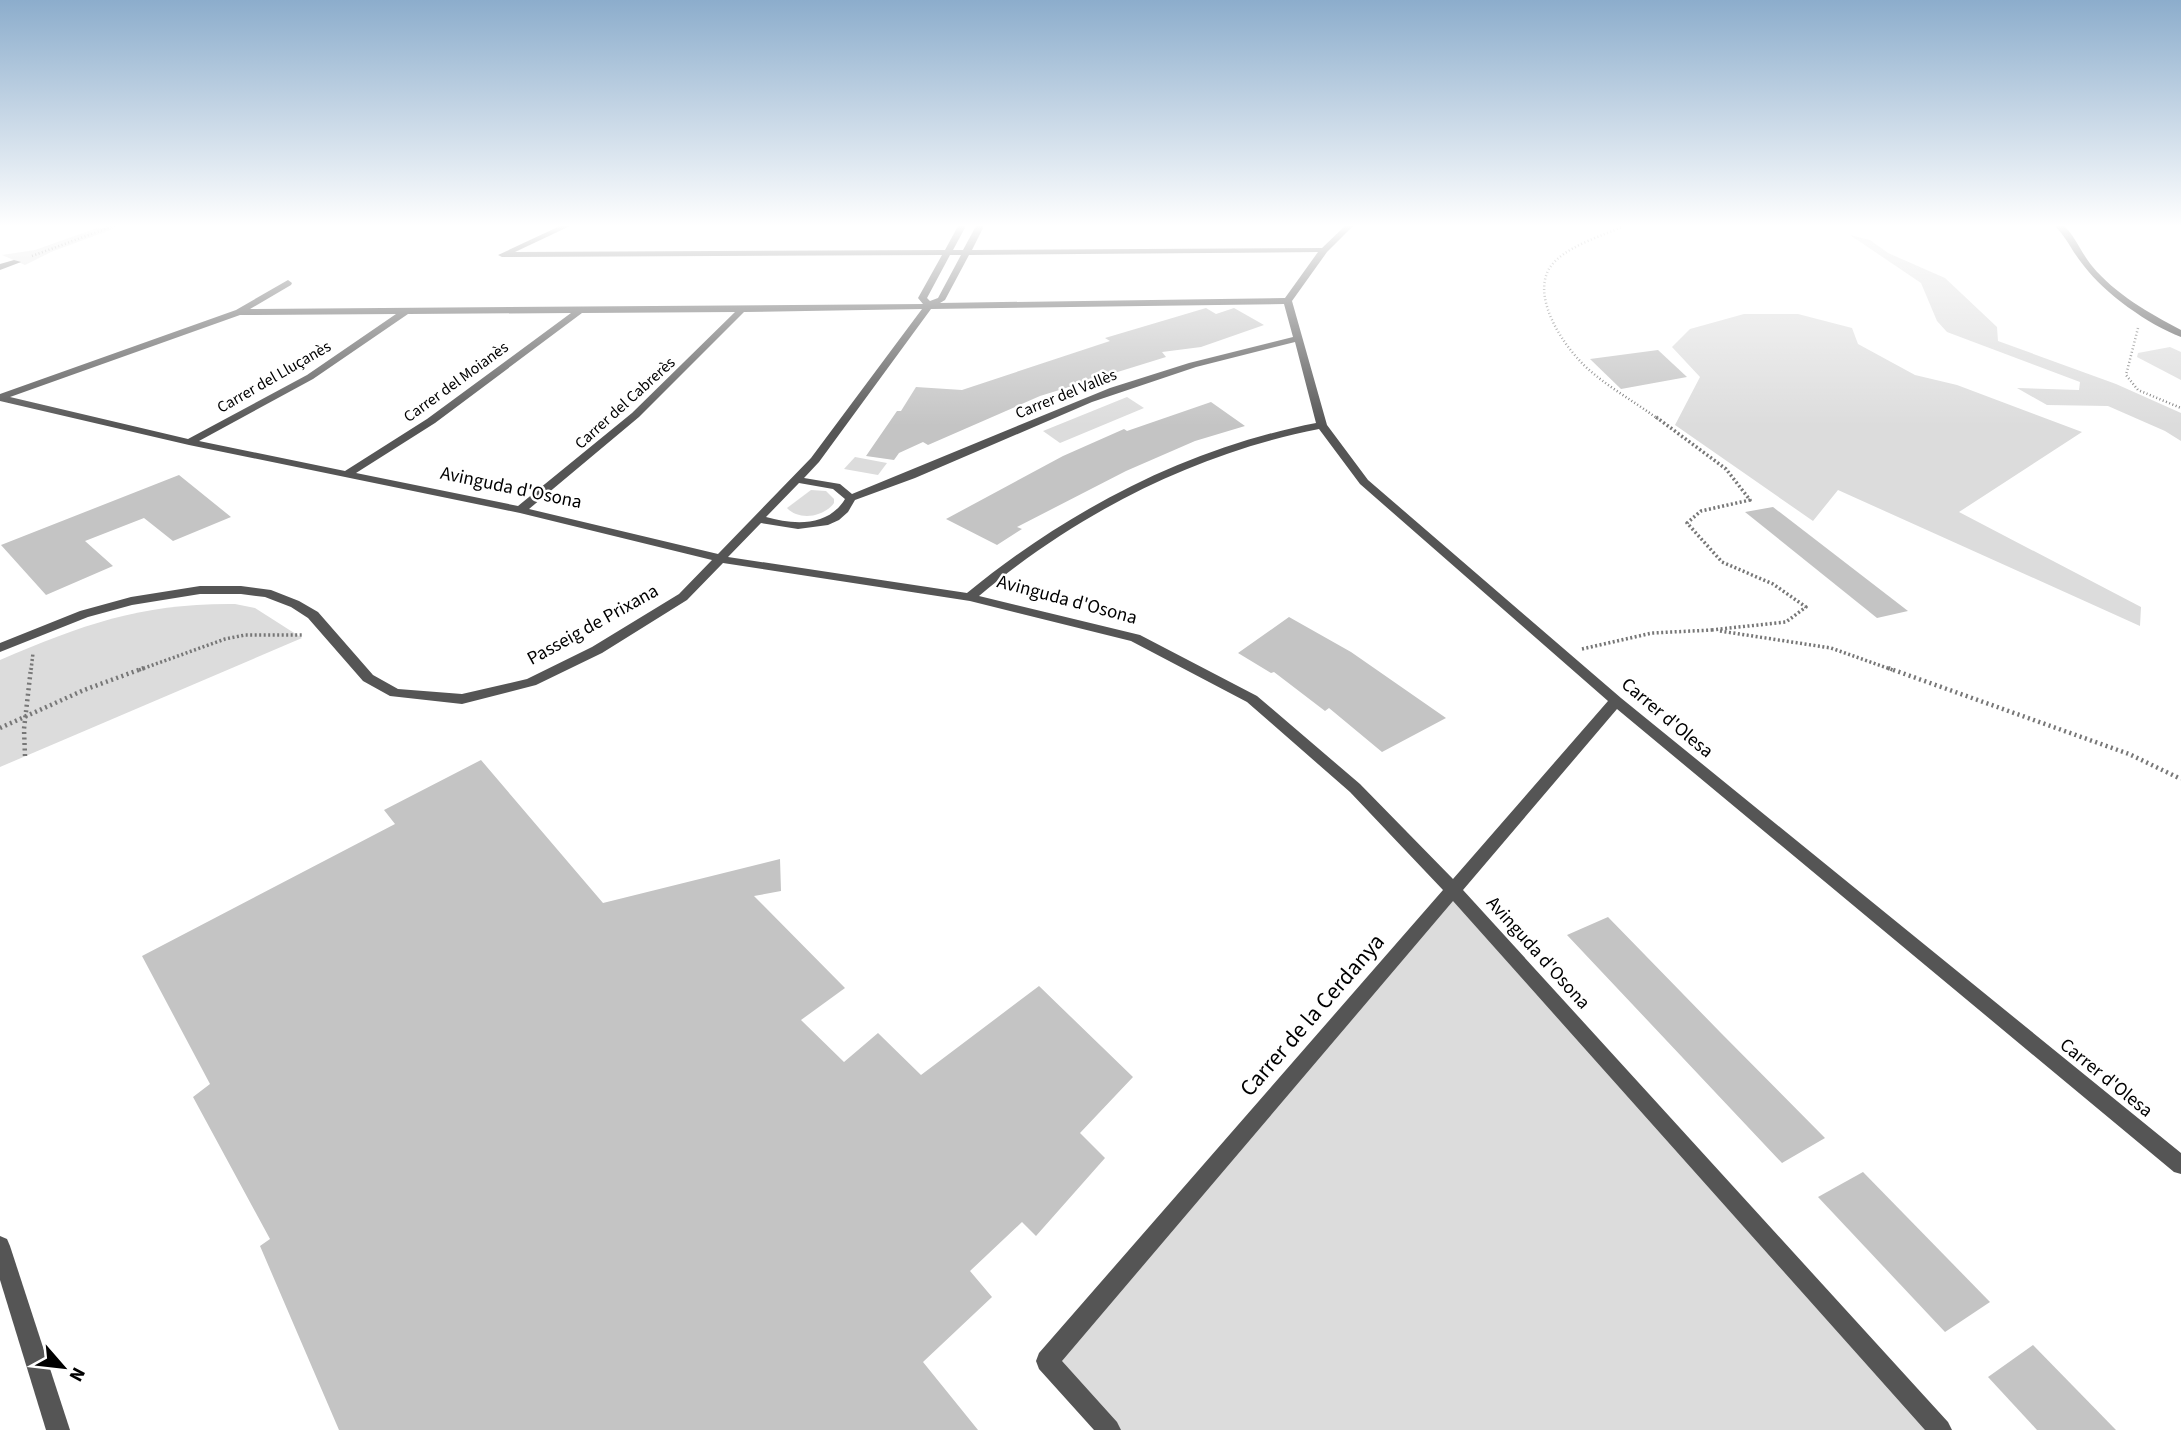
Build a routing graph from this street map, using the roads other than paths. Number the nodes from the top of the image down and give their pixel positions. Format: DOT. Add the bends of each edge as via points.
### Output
graph roads {
  1 [pos="272,293"];
  2 [pos="925,293"];
  3 [pos="945,293"];
  4 [pos="1294,293"];
  5 [pos="2120,293"];
  6 [pos="1288,301"];
  7 [pos="929,305"];
  8 [pos="742,309"];
  9 [pos="407,310"];
  10 [pos="580,310"];
  11 [pos="239,312"];
  12 [pos="2181,334"];
  13 [pos="1299,338"];
  14 [pos="0,398"];
  15 [pos="1322,425"];
  16 [pos="189,442"];
  17 [pos="346,475"];
  18 [pos="797,480"];
  19 [pos="851,498"];
  20 [pos="520,510"];
  21 [pos="759,519"];
  22 [pos="720,558"];
  23 [pos="970,597"];
  24 [pos="0,649"];
  25 [pos="1616,701"];
  26 [pos="1453,890"];
  27 [pos="2181,1165"];
  28 [pos="0,1246"];
  29 [pos="58,1430"];
  30 [pos="1109,1430"];
  31 [pos="1940,1430"];
  1 -- 11 [label="street"];
  2 -- 7 [label="street" via="922,298"];
  3 -- 7 [label="street"];
  4 -- 6 [label="street"];
  5 -- 12 [label="street"];
  6 -- 7 [label="street"];
  6 -- 13 [label="street, Carrer d'Olesa"];
  7 -- 8 [label="street"];
  7 -- 18 [label="street"];
  8 -- 10 [label="street"];
  8 -- 20 [label="street, Carrer del Cabrerès" via="641,413"];
  9 -- 10 [label="street"];
  9 -- 11 [label="street"];
  9 -- 16 [label="street, Carrer del Lluçanès" via="310,377"];
  10 -- 17 [label="street, Carrer del Moianès" via="431,421"];
  11 -- 14 [label="street"];
  13 -- 15 [label="street, Carrer d'Olesa"];
  13 -- 19 [label="street, Carrer del Vallès" via="1237,352 1085,401 904,480"];
  14 -- 16 [label="street, Avinguda d'Osona"];
  15 -- 23 [label="street" via="1285,430 1152,481 1074,522 999,570"];
  15 -- 25 [label="street, Carrer d'Olesa" via="1364,482"];
  16 -- 17 [label="street, Avinguda d'Osona"];
  17 -- 20 [label="street, Avinguda d'Osona"];
  18 -- 19 [label="street" via="836,486"];
  18 -- 21 [label="street, Passeig de Prixana"];
  19 -- 21 [label="street" via="838,516 812,525 772,524"];
  20 -- 22 [label="street, Avinguda d'Osona"];
  21 -- 22 [label="street, Passeig de Prixana"];
  22 -- 23 [label="street, Avinguda d'Osona"];
  22 -- 24 [label="street, Passeig de Prixana" via="683,597 597,650 531,682 462,699 408,696 382,687 368,678 313,615 267,593 241,590 200,590 131,601 84,614"];
  23 -- 26 [label="street, Avinguda d'Osona" via="1135,638 1252,699 1355,788"];
  25 -- 26 [label="street, Carrer de la Cerdanya"];
  25 -- 27 [label="street, Carrer d'Olesa"];
  26 -- 30 [label="street, Carrer de la Cerdanya" via="1046,1362"];
  26 -- 31 [label="street, Avinguda d'Osona"];
  28 -- 29 [label="street"];
}
